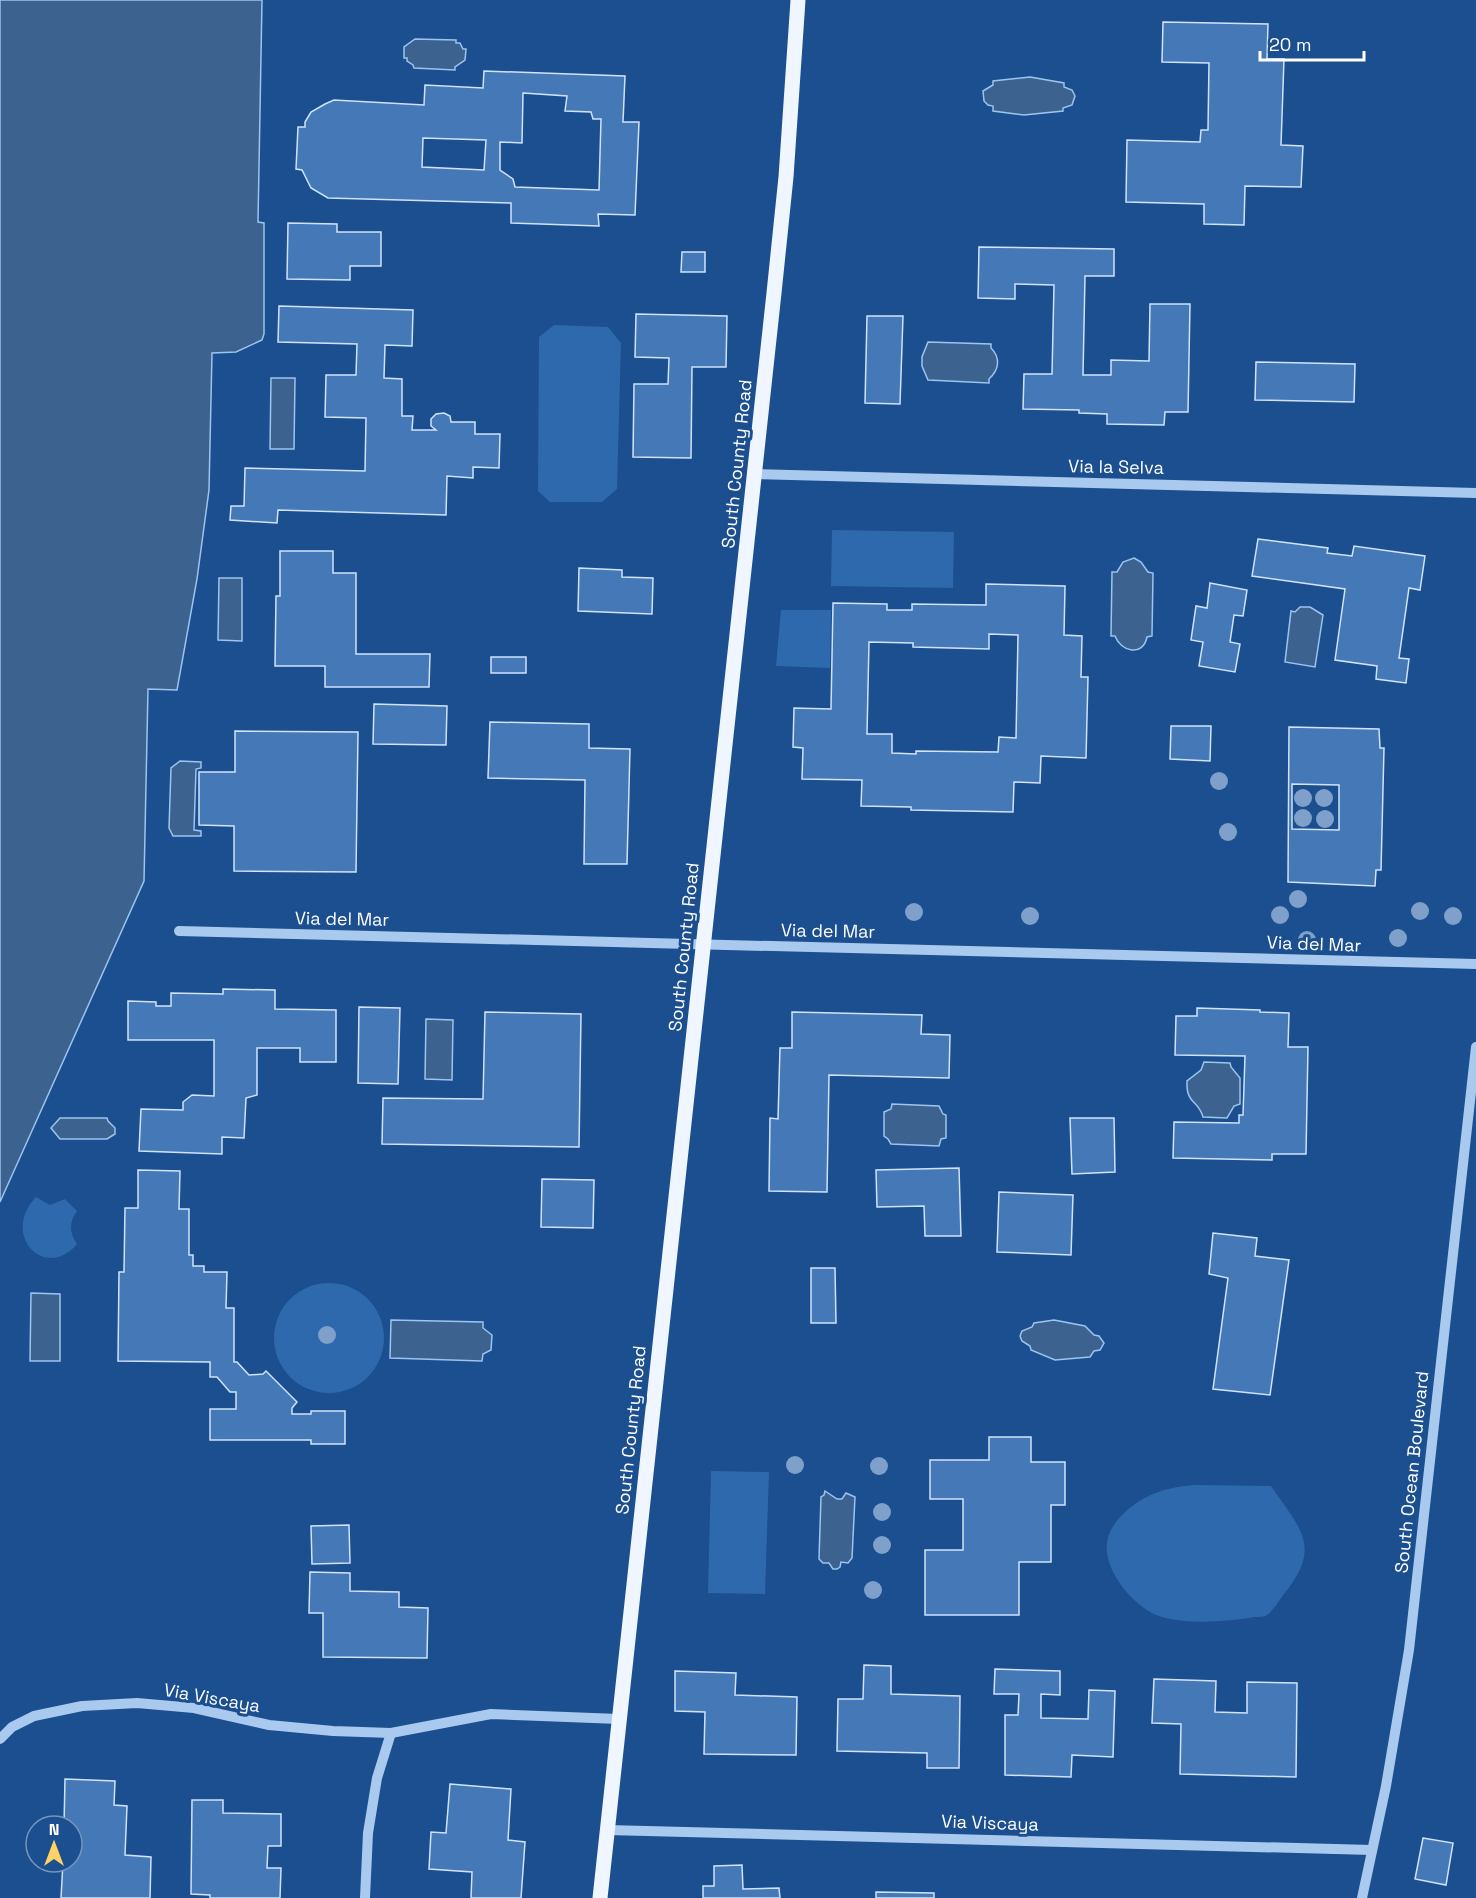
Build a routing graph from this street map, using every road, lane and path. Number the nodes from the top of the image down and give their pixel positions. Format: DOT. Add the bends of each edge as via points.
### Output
graph roads {
  1 [pos="798,0"];
  2 [pos="755,474"];
  3 [pos="1476,493"];
  4 [pos="179,931"];
  5 [pos="704,944"];
  6 [pos="1476,964"];
  7 [pos="1476,1047"];
  8 [pos="619,1719"];
  9 [pos="391,1732"];
  10 [pos="0,1739"];
  11 [pos="608,1830"];
  12 [pos="1372,1850"];
  13 [pos="365,1898"];
  14 [pos="600,1898"];
  15 [pos="1362,1898"];
  1 -- 2 [label="main road, South County Road" via="786,177"];
  2 -- 3 [label="street, Via la Selva"];
  2 -- 5 [label="main road, South County Road"];
  4 -- 5 [label="street, Via del Mar"];
  5 -- 6 [label="street, Via del Mar"];
  5 -- 8 [label="main road, South County Road"];
  7 -- 12 [label="street, South Ocean Boulevard" via="1409,1650"];
  8 -- 9 [label="street, Via Viscaya" via="491,1714"];
  8 -- 11 [label="main road, South County Road"];
  9 -- 10 [label="street, Via Viscaya" via="269,1725 194,1708 137,1703 82,1706 34,1716 12,1727"];
  9 -- 13 [label="street" via="377,1778 368,1833"];
  11 -- 12 [label="street, Via Viscaya"];
  11 -- 14 [label="main road, South County Road"];
  12 -- 15 [label="street, South Ocean Boulevard"];
}
